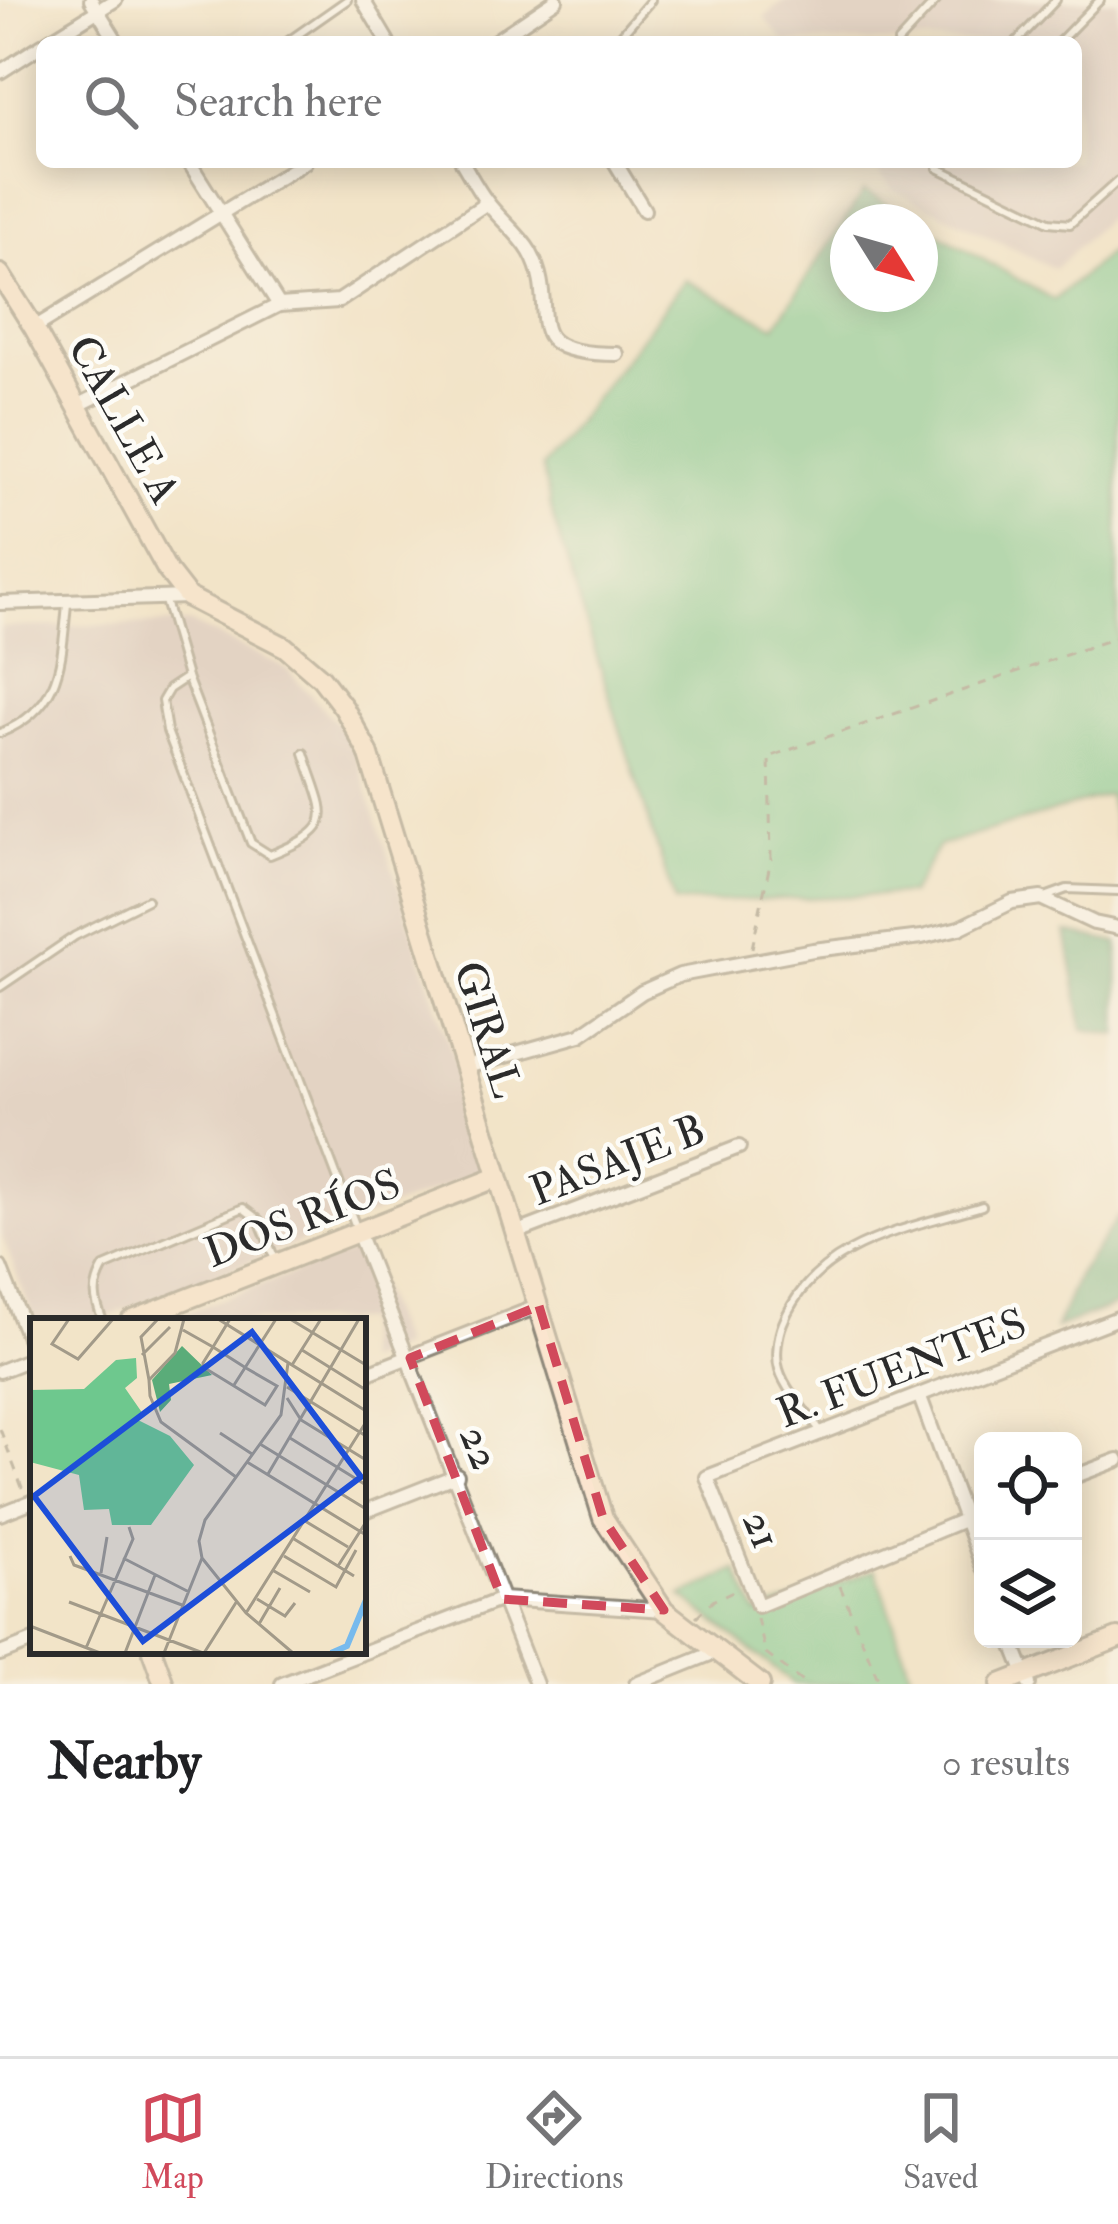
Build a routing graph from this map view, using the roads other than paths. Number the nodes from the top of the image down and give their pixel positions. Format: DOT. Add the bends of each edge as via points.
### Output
graph roads {
  1 [pos="115,0"];
  2 [pos="347,0"];
  3 [pos="364,0"];
  4 [pos="556,0"];
  5 [pos="652,0"];
  6 [pos="938,0"];
  7 [pos="1056,0"];
  8 [pos="1100,0"];
  9 [pos="94,5"];
  10 [pos="55,36"];
  11 [pos="113,36"];
  12 [pos="296,36"];
  13 [pos="385,36"];
  14 [pos="503,36"];
  15 [pos="620,36"];
  16 [pos="904,36"];
  17 [pos="1022,36"];
  18 [pos="1065,36"];
  19 [pos="36,50"];
  20 [pos="0,72"];
  21 [pos="194,168"];
  22 [pos="295,168"];
  23 [pos="465,168"];
  24 [pos="620,168"];
  25 [pos="946,168"];
  26 [pos="1118,181"];
  27 [pos="487,203"];
  28 [pos="644,210"];
  29 [pos="220,213"];
  30 [pos="0,274"];
  31 [pos="279,305"];
  32 [pos="34,328"];
  33 [pos="617,354"];
  34 [pos="75,407"];
  35 [pos="188,597"];
  36 [pos="164,598"];
  37 [pos="67,600"];
  38 [pos="0,603"];
  39 [pos="187,677"];
  40 [pos="0,733"];
  41 [pos="304,753"];
  42 [pos="1118,892"];
  43 [pos="1041,898"];
  44 [pos="147,900"];
  45 [pos="1118,928"];
  46 [pos="0,987"];
  47 [pos="463,1068"];
  48 [pos="739,1148"];
  49 [pos="498,1177"];
  50 [pos="982,1206"];
  51 [pos="518,1232"];
  52 [pos="359,1235"];
  53 [pos="277,1266"];
  54 [pos="0,1267"];
  55 [pos="539,1306"];
  56 [pos="102,1318"];
  57 [pos="139,1318"];
  58 [pos="1118,1318"];
  59 [pos="30,1346"];
  60 [pos="30,1356"];
  61 [pos="410,1358"];
  62 [pos="0,1371"];
  63 [pos="366,1374"];
  64 [pos="920,1397"];
  65 [pos="822,1434"];
  66 [pos="1118,1460"];
  67 [pos="1082,1474"];
  68 [pos="457,1475"];
  69 [pos="707,1477"];
  70 [pos="30,1502"];
  71 [pos="366,1511"];
  72 [pos="0,1514"];
  73 [pos="974,1516"];
  74 [pos="964,1520"];
  75 [pos="974,1545"];
  76 [pos="502,1599"];
  77 [pos="664,1610"];
  78 [pos="1118,1638"];
  79 [pos="30,1642"];
  80 [pos="1015,1648"];
  81 [pos="718,1651"];
  82 [pos="366,1652"];
  83 [pos="0,1654"];
  84 [pos="153,1654"];
  85 [pos="360,1654"];
  86 [pos="1027,1680"];
  87 [pos="164,1684"];
  88 [pos="282,1684"];
  89 [pos="536,1684"];
  90 [pos="637,1684"];
  91 [pos="760,1684"];
  92 [pos="1001,1684"];
  1 -- 9 [label="street"];
  2 -- 12 [label="lane"];
  3 -- 13 [label="street"];
  4 -- 14 [label="street"];
  5 -- 15 [label="lane"];
  6 -- 16 [label="lane"];
  7 -- 17 [label="lane"];
  8 -- 18 [label="lane"];
  9 -- 10 [label="street"];
  9 -- 11 [label="street"];
  19 -- 20 [label="street"];
  21 -- 29 [label="street"];
  22 -- 29 [label="street"];
  23 -- 27 [label="street"];
  24 -- 28 [label="street"];
  25 -- 26 [label="lane" via="1049,222 1070,224"];
  27 -- 31 [label="street" via="339,301"];
  27 -- 33 [label="street" via="530,251 543,328 554,341 585,354"];
  29 -- 31 [label="street"];
  29 -- 32 [label="street"];
  30 -- 32 [label="street, CALLE A"];
  31 -- 34 [label="street"];
  32 -- 34 [label="street, CALLE A"];
  34 -- 35 [label="street, CALLE A"];
  35 -- 36 [label="street, GIRAL"];
  35 -- 47 [label="street, GIRAL" via="285,647 344,708 368,752"];
  36 -- 37 [label="street, GIRAL"];
  36 -- 39 [label="lane"];
  37 -- 38 [label="street, GIRAL"];
  37 -- 40 [label="lane" via="60,674 46,700"];
  39 -- 41 [label="lane" via="259,851 270,855 309,839 322,822"];
  39 -- 52 [label="lane" via="162,701 167,731"];
  42 -- 43 [label="lane" via="1067,889"];
  43 -- 45 [label="street"];
  43 -- 47 [label="street" via="922,937 680,975 580,1035"];
  44 -- 46 [label="lane"];
  47 -- 49 [label="street, GIRAL"];
  48 -- 51 [label="street, PASAJE B"];
  49 -- 51 [label="street, GIRAL"];
  49 -- 52 [label="street, DOS RÍOS"];
  50 -- 65 [label="lane" via="871,1241 831,1261 793,1297 779,1333 778,1368"];
  51 -- 55 [label="street, GIRAL"];
  52 -- 53 [label="street, DOS RÍOS"];
  52 -- 61 [label="street, 22"];
  53 -- 56 [label="lane" via="260,1220 243,1208 104,1267 94,1298"];
  53 -- 57 [label="street, DOS RÍOS"];
  54 -- 59 [label="street"];
  55 -- 61 [label="street"];
  55 -- 77 [label="street, GIRAL" via="603,1518"];
  58 -- 64 [label="street, R. FUENTES"];
  60 -- 62 [label="street"];
  61 -- 63 [label="street"];
  61 -- 68 [label="street, 22"];
  64 -- 65 [label="street, R. FUENTES"];
  64 -- 74 [label="street"];
  65 -- 69 [label="street, R. FUENTES"];
  66 -- 67 [label="street"];
  68 -- 71 [label="street"];
  68 -- 76 [label="street, 22"];
  69 -- 74 [label="street, 21" via="758,1606"];
  70 -- 72 [label="street"];
  73 -- 74 [label="street"];
  74 -- 75 [label="street"];
  76 -- 77 [label="street"];
  76 -- 82 [label="street"];
  76 -- 89 [label="street, 22"];
  77 -- 81 [label="street, GIRAL"];
  78 -- 86 [label="street"];
  79 -- 83 [label="street"];
  80 -- 86 [label="street"];
  81 -- 90 [label="street"];
  81 -- 91 [label="street, GIRAL"];
  84 -- 87 [label="street"];
  85 -- 88 [label="street"];
  86 -- 92 [label="street"];
}
